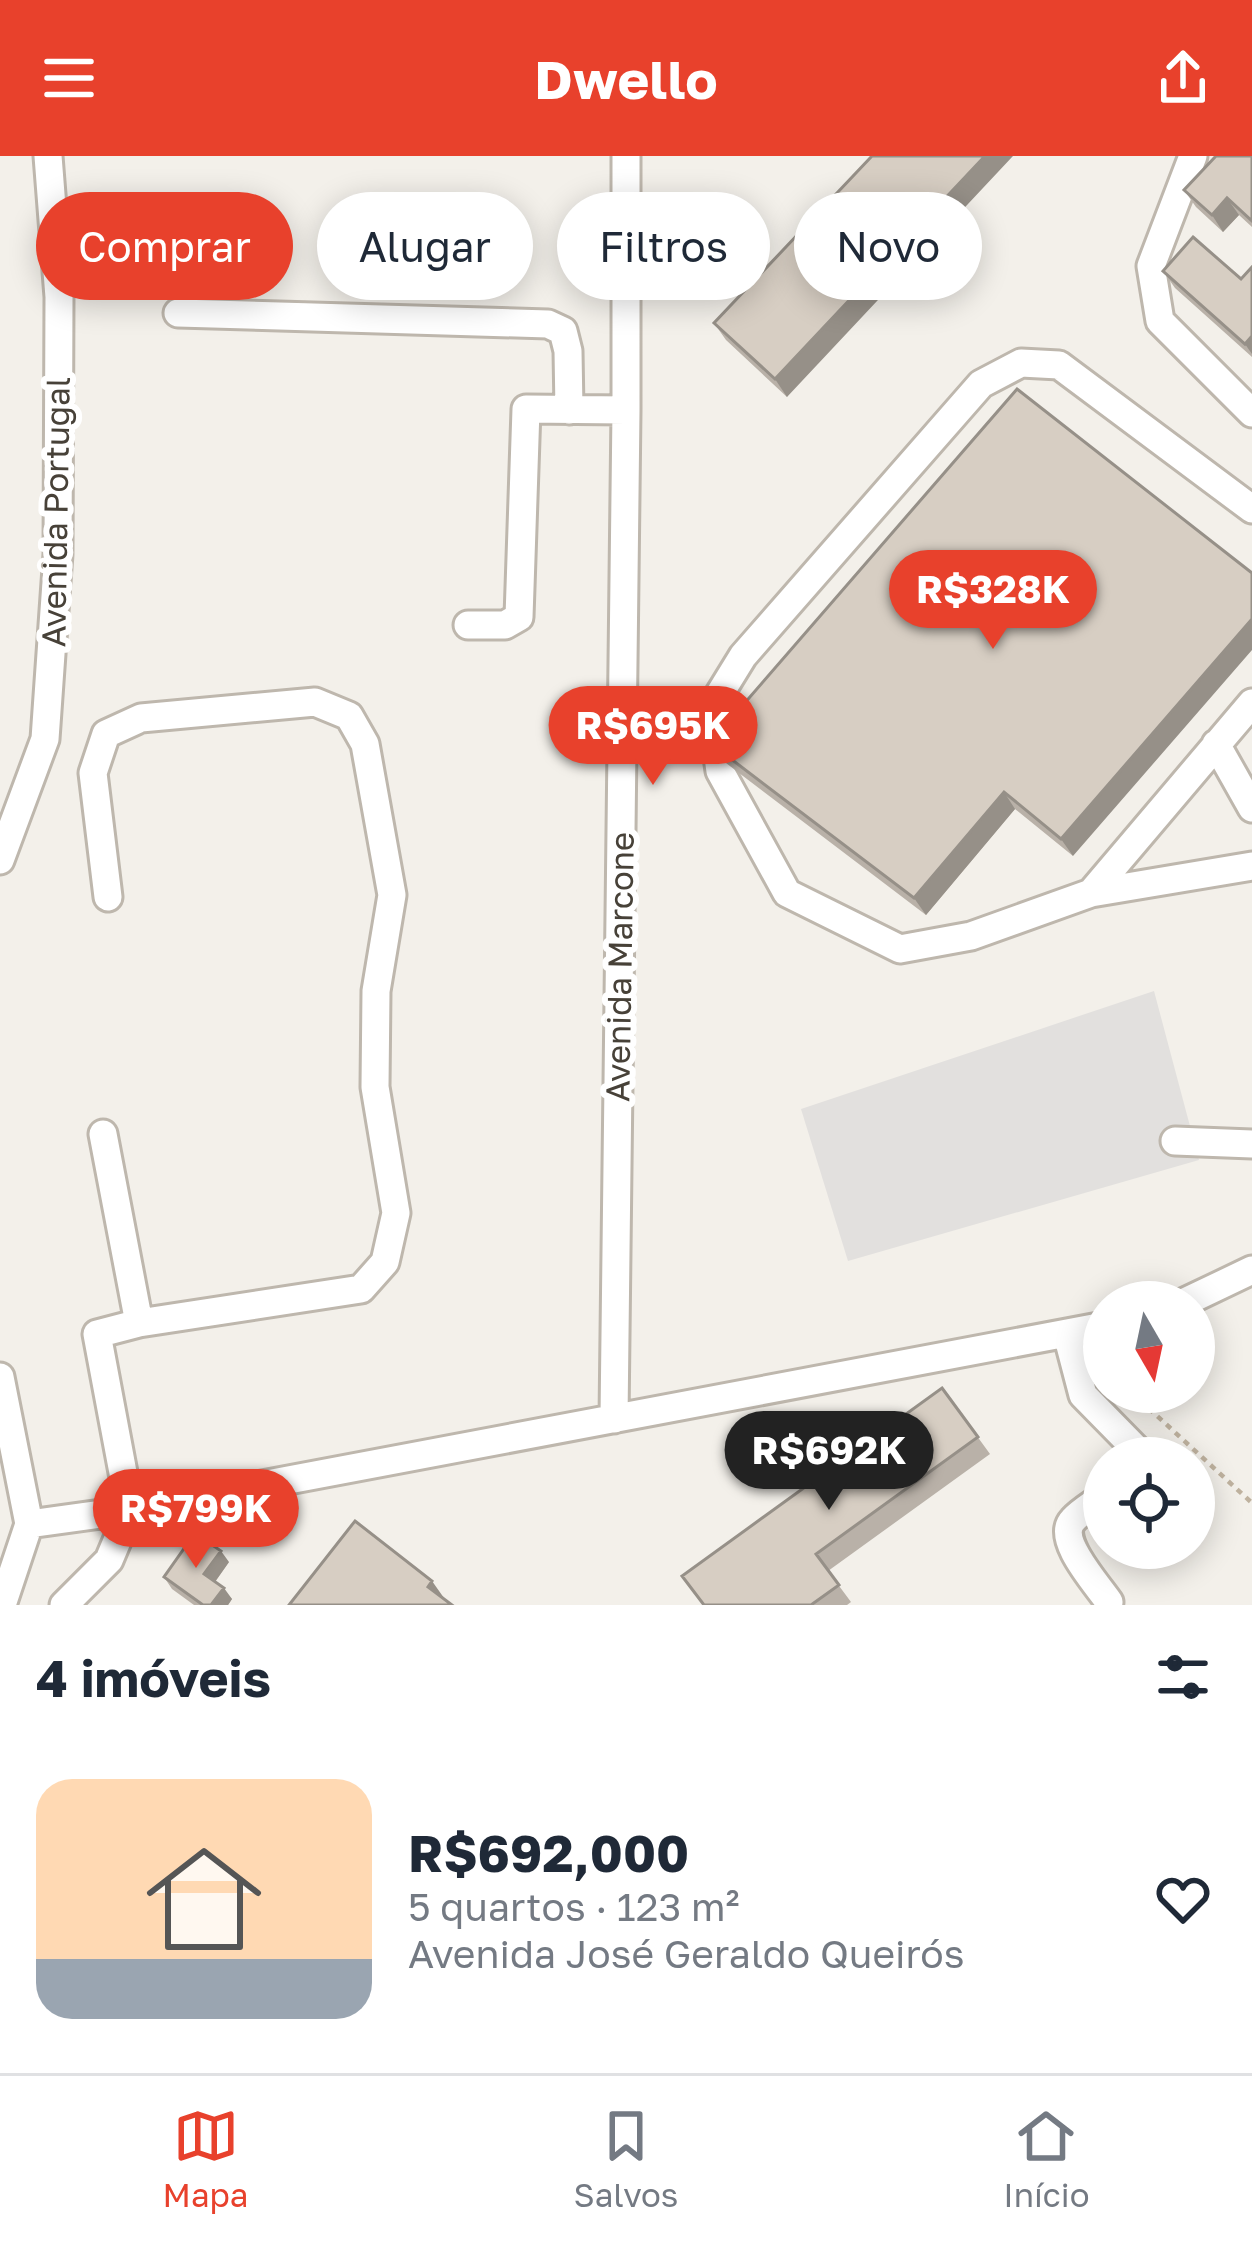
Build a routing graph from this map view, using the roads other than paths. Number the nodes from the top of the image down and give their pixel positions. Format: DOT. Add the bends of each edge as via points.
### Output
graph roads {
  1 [pos="48,156"];
  2 [pos="626,156"];
  3 [pos="1193,156"];
  4 [pos="178,313"];
  5 [pos="1252,373"];
  6 [pos="1217,378"];
  7 [pos="569,410"];
  8 [pos="626,410"];
  9 [pos="1252,412"];
  10 [pos="1252,509"];
  11 [pos="468,625"];
  12 [pos="1252,703"];
  13 [pos="1216,744"];
  14 [pos="1252,808"];
  15 [pos="0,860"];
  16 [pos="1252,866"];
  17 [pos="1091,893"];
  18 [pos="108,897"];
  19 [pos="103,1134"];
  20 [pos="1175,1142"];
  21 [pos="1252,1144"];
  22 [pos="1252,1270"];
  23 [pos="1215,1288"];
  24 [pos="139,1323"];
  25 [pos="1083,1331"];
  26 [pos="1067,1334"];
  27 [pos="0,1378"];
  28 [pos="614,1419"];
  29 [pos="1124,1437"];
  30 [pos="130,1510"];
  31 [pos="1083,1512"];
  32 [pos="29,1524"];
  33 [pos="1083,1565"];
  34 [pos="1086,1569"];
  35 [pos="1109,1602"];
  36 [pos="2,1605"];
  37 [pos="64,1605"];
  1 -- 15 [label="street, Avenida Portugal" via="58,297 58,531 46,739"];
  2 -- 8 [label="street, Avenida Marcone"];
  3 -- 6 [label="street" via="1151,266 1160,321"];
  4 -- 7 [label="street" via="548,324 563,331 568,351"];
  5 -- 6 [label="street"];
  6 -- 9 [label="street"];
  7 -- 8 [label="street"];
  7 -- 11 [label="street" via="526,410 519,617"];
  8 -- 28 [label="street, Avenida Marcone"];
  10 -- 17 [label="street" via="1059,365 1021,362 981,384 743,656 712,708 720,771 787,893 900,949 971,936"];
  12 -- 13 [label="street"];
  13 -- 14 [label="street"];
  13 -- 17 [label="street"];
  16 -- 17 [label="street"];
  18 -- 24 [label="street" via="93,773 106,734 141,718 315,702 349,716 365,744 392,895 376,991 375,1087 396,1213 385,1262 362,1289"];
  19 -- 24 [label="street"];
  20 -- 21 [label="street"];
  22 -- 23 [label="street"];
  24 -- 30 [label="street" via="98,1334"];
  25 -- 26 [label="street"];
  26 -- 28 [label="street"];
  26 -- 29 [label="street" via="1083,1395"];
  27 -- 32 [label="street"];
  28 -- 30 [label="street"];
  30 -- 32 [label="street"];
  30 -- 37 [label="street" via="109,1560"];
  31 -- 33 [label="street" via="1067,1532"];
  32 -- 36 [label="street"];
  34 -- 35 [label="street"];
}
